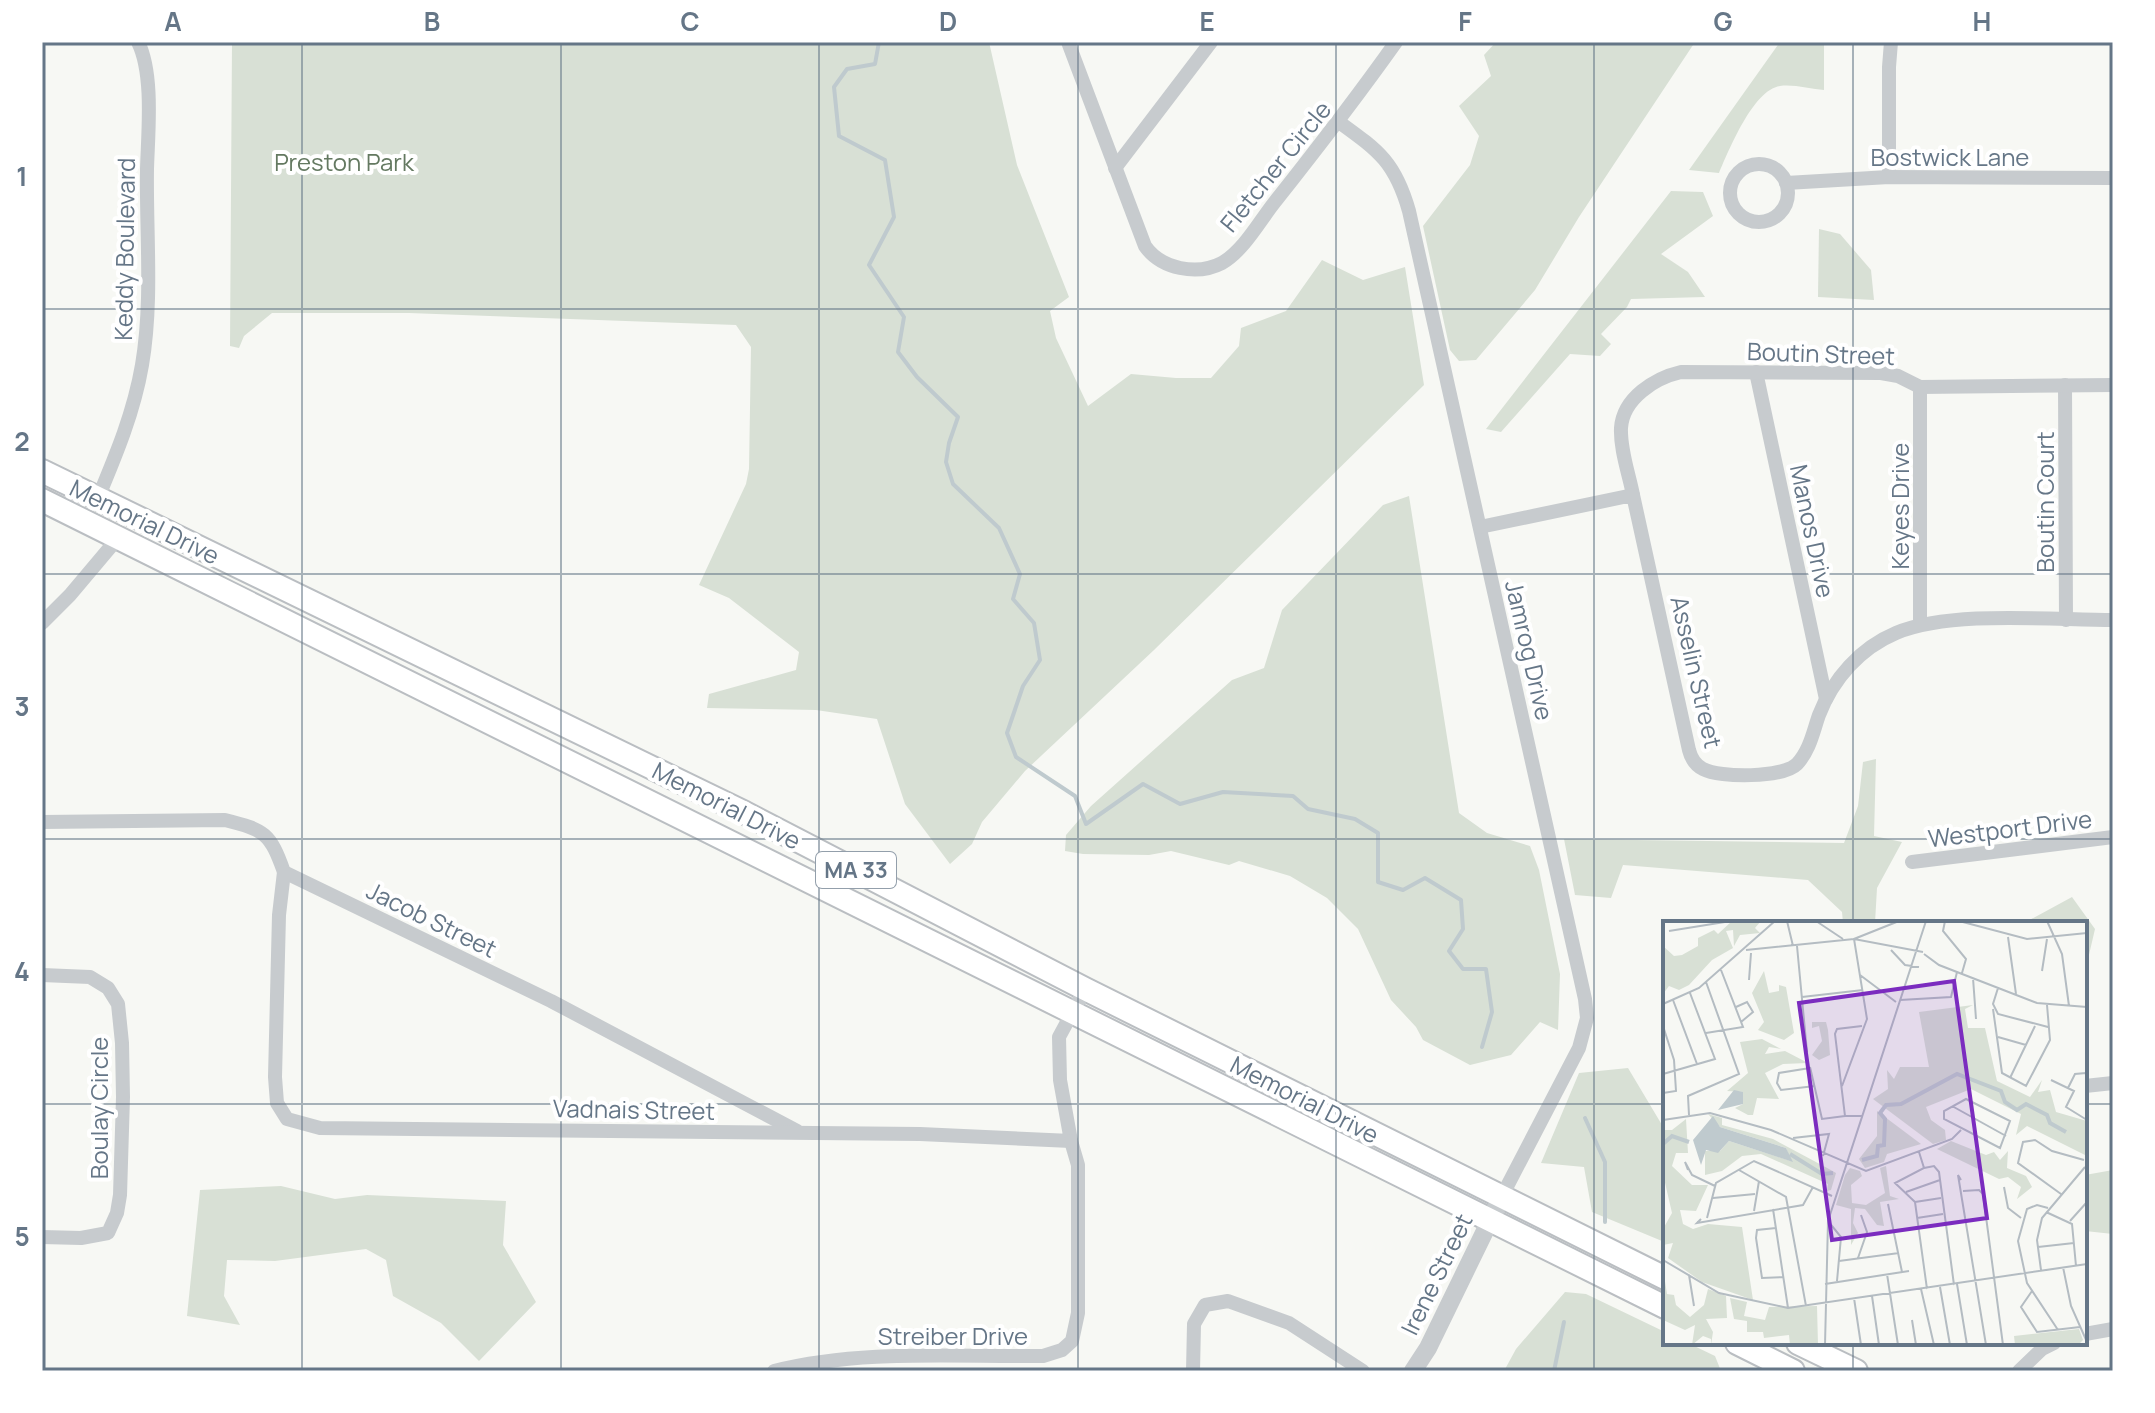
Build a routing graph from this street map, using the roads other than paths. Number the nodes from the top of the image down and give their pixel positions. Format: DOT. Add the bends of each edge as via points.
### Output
graph roads {
  1 [pos="138,42"];
  2 [pos="1068,42"];
  3 [pos="1211,42"];
  4 [pos="1396,42"];
  5 [pos="1891,42"];
  6 [pos="1339,122"];
  7 [pos="1115,168"];
  8 [pos="1889,177"];
  9 [pos="2113,178"];
  10 [pos="1786,183"];
  11 [pos="1756,372"];
  12 [pos="2065,385"];
  13 [pos="2113,385"];
  14 [pos="1920,387"];
  15 [pos="42,471"];
  16 [pos="1633,495"];
  17 [pos="98,498"];
  18 [pos="42,500"];
  19 [pos="1480,527"];
  20 [pos="118,538"];
  21 [pos="2066,620"];
  22 [pos="2113,620"];
  23 [pos="42,623"];
  24 [pos="1920,625"];
  25 [pos="423,655"];
  26 [pos="414,685"];
  27 [pos="1826,699"];
  28 [pos="42,822"];
  29 [pos="2113,837"];
  30 [pos="1912,862"];
  31 [pos="284,872"];
  32 [pos="42,975"];
  33 [pos="1085,989"];
  34 [pos="1073,1012"];
  35 [pos="2113,1083"];
  36 [pos="2087,1086"];
  37 [pos="799,1132"];
  38 [pos="1071,1141"];
  39 [pos="1501,1198"];
  40 [pos="1489,1219"];
  41 [pos="42,1237"];
  42 [pos="1663,1277"];
  43 [pos="1663,1306"];
  44 [pos="2113,1329"];
  45 [pos="2087,1334"];
  46 [pos="1739,1345"];
  47 [pos="1802,1345"];
  48 [pos="2050,1345"];
  49 [pos="1763,1365"];
  50 [pos="774,1371"];
  51 [pos="1193,1371"];
  52 [pos="1363,1371"];
  53 [pos="1413,1371"];
  54 [pos="1793,1371"];
  55 [pos="1856,1371"];
  56 [pos="2019,1371"];
  1 -- 17 [label="street, Keddy Boulevard" via="148,117 146,337 133,407"];
  2 -- 7 [label="street, Fletcher Circle"];
  3 -- 7 [label="street"];
  4 -- 6 [label="street, Fletcher Circle"];
  5 -- 8 [label="street"];
  6 -- 7 [label="street, Fletcher Circle" via="1241,245 1208,267 1168,265 1149,253"];
  6 -- 19 [label="street, Jamrog Drive" via="1386,159 1405,196"];
  8 -- 9 [label="street, Bostwick Lane"];
  8 -- 10 [label="street, Bostwick Lane"];
  10 -- 10 [label="street" via="1786,204 1771,220 1749,220 1731,200 1734,179 1751,165 1772,167"];
  11 -- 14 [label="street, Boutin Street" via="1881,373"];
  11 -- 16 [label="street, Boutin Street" via="1681,372 1636,397 1621,430"];
  11 -- 27 [label="street, Manos Drive"];
  12 -- 13 [label="street, Boutin Street"];
  12 -- 14 [label="street, Boutin Street"];
  12 -- 21 [label="street, Boutin Court"];
  14 -- 24 [label="street, Keyes Drive"];
  15 -- 17 [label="main road, Memorial Drive / MA 33"];
  16 -- 19 [label="street"];
  16 -- 27 [label="street, Asselin Street" via="1694,761 1715,772 1787,771 1807,750"];
  17 -- 25 [label="main road, Memorial Drive / MA 33"];
  18 -- 20 [label="main road, Memorial Drive / MA 33"];
  19 -- 39 [label="street, Jamrog Drive" via="1587,1018 1576,1055"];
  20 -- 23 [label="street"];
  20 -- 26 [label="main road, Memorial Drive / MA 33"];
  21 -- 22 [label="street, Asselin Street"];
  21 -- 24 [label="street, Asselin Street" via="1975,619"];
  24 -- 27 [label="street, Asselin Street" via="1863,654"];
  25 -- 26 [label="main road"];
  25 -- 33 [label="main road, Memorial Drive / MA 33"];
  26 -- 34 [label="main road, Memorial Drive / MA 33"];
  28 -- 31 [label="street" via="225,820 269,837"];
  29 -- 30 [label="street, Westport Drive"];
  31 -- 37 [label="street, Jacob Street" via="551,1001"];
  31 -- 37 [label="street, Vadnais Street" via="275,1077 277,1103 287,1119 352,1129"];
  32 -- 41 [label="street, Boulay Circle" via="90,977 108,988 118,1004 123,1097 120,1195 108,1233"];
  33 -- 34 [label="street"];
  33 -- 39 [label="main road, Memorial Drive / MA 33"];
  34 -- 38 [label="street" via="1059,1037"];
  34 -- 40 [label="main road, Memorial Drive / MA 33"];
  35 -- 36 [label="street"];
  37 -- 38 [label="street, Vadnais Street"];
  38 -- 50 [label="street, Streiber Drive" via="1078,1165 1078,1313 1072,1341 1062,1350 1043,1356 852,1357"];
  39 -- 40 [label="street, Irene Street"];
  39 -- 42 [label="main road, Memorial Drive / MA 33"];
  40 -- 43 [label="main road, Memorial Drive / MA 33"];
  40 -- 53 [label="street, Irene Street"];
  44 -- 45 [label="street"];
  46 -- 49 [label="main road"];
  47 -- 55 [label="main road"];
  48 -- 56 [label="street"];
  49 -- 54 [label="main road"];
  51 -- 52 [label="street" via="1194,1324 1205,1305 1228,1301 1289,1323"];
}
